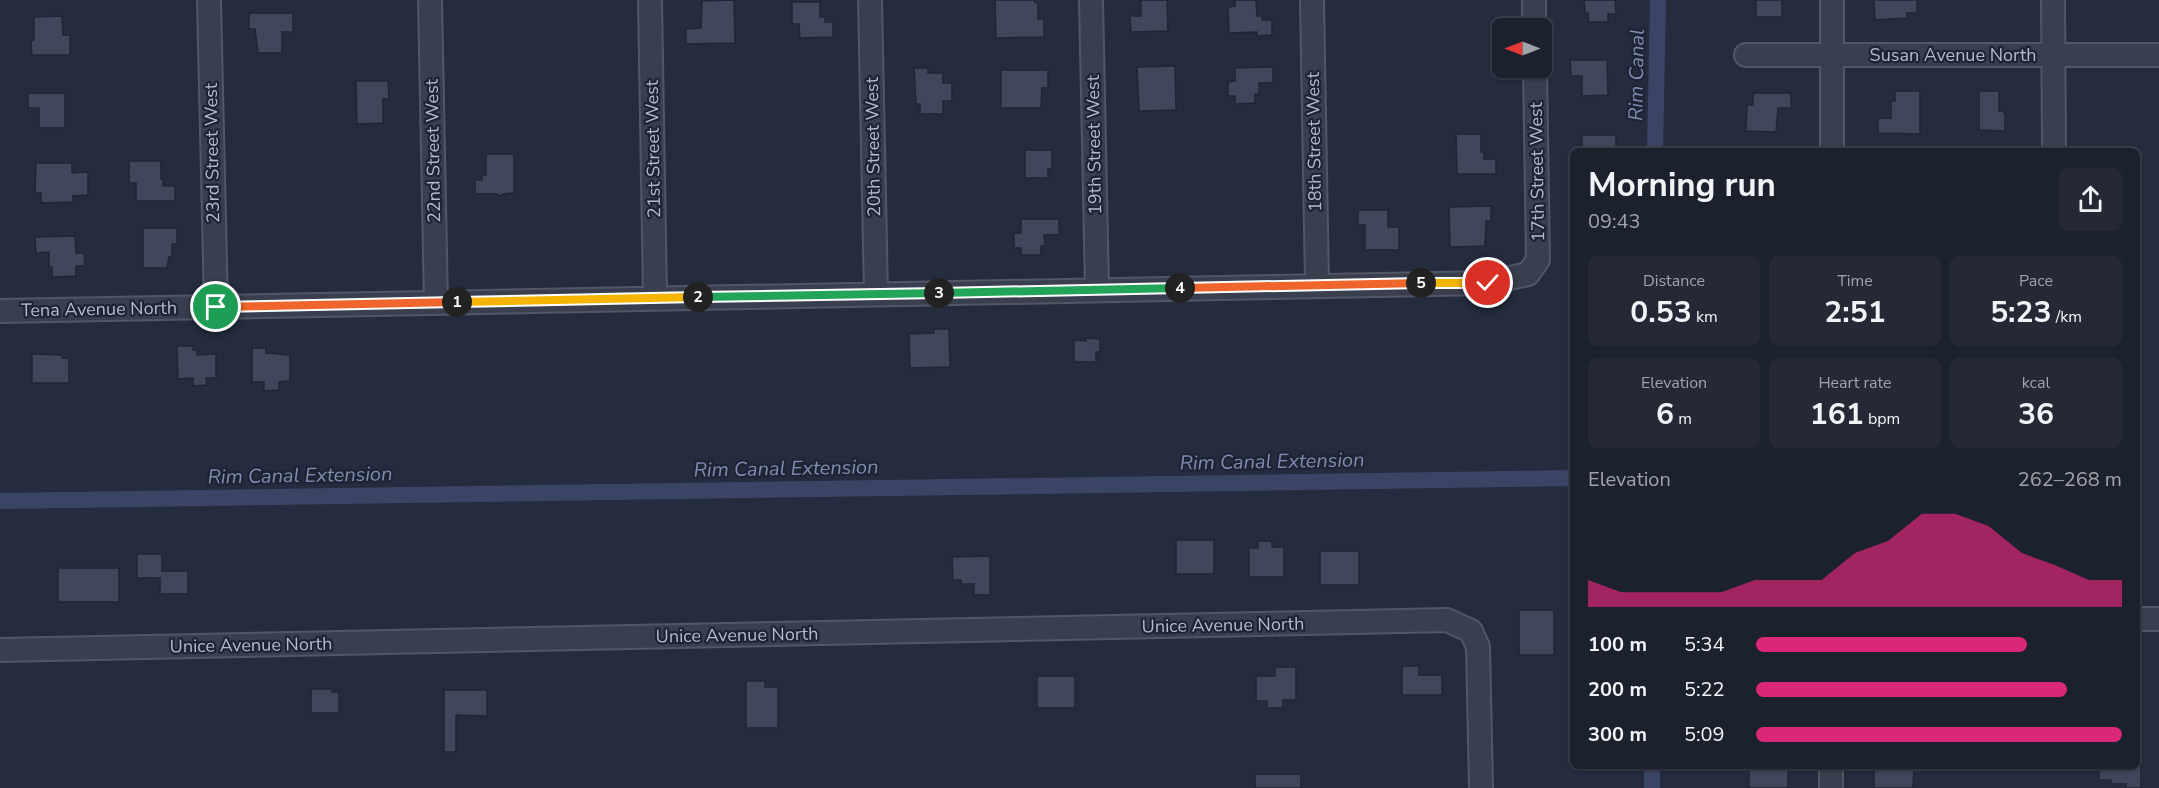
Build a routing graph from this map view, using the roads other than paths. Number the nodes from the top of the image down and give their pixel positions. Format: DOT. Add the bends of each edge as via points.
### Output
graph roads {
  1 [pos="209,0"];
  2 [pos="430,0"];
  3 [pos="650,0"];
  4 [pos="870,0"];
  5 [pos="1091,0"];
  6 [pos="1312,0"];
  7 [pos="1534,0"];
  8 [pos="1832,0"];
  9 [pos="2053,0"];
  10 [pos="1534,18"];
  11 [pos="1832,54"];
  12 [pos="1746,55"];
  13 [pos="2053,55"];
  14 [pos="2159,55"];
  15 [pos="1535,78"];
  16 [pos="1832,148"];
  17 [pos="2054,148"];
  18 [pos="1528,274"];
  19 [pos="1317,285"];
  20 [pos="1097,290"];
  21 [pos="876,294"];
  22 [pos="656,298"];
  23 [pos="436,303"];
  24 [pos="216,307"];
  25 [pos="0,311"];
  26 [pos="2140,619"];
  27 [pos="2159,619"];
  28 [pos="0,650"];
  29 [pos="1831,769"];
  30 [pos="1481,788"];
  31 [pos="1831,788"];
  1 -- 24 [label="street, 23rd Street West"];
  2 -- 23 [label="street, 22nd Street West"];
  3 -- 22 [label="street, 21st Street West"];
  4 -- 21 [label="street, 20th Street West"];
  5 -- 20 [label="street, 19th Street West"];
  6 -- 19 [label="street, 18th Street West"];
  7 -- 10 [label="street"];
  8 -- 11 [label="street"];
  9 -- 13 [label="street"];
  11 -- 12 [label="street, Susan Avenue North"];
  11 -- 13 [label="street, Susan Avenue North"];
  11 -- 16 [label="street"];
  13 -- 14 [label="street, Susan Avenue North"];
  13 -- 17 [label="street"];
  15 -- 18 [label="street, 17th Street West" via="1538,260"];
  18 -- 19 [label="street, Tena Avenue North" via="1488,283"];
  19 -- 20 [label="street, Tena Avenue North"];
  20 -- 21 [label="street, Tena Avenue North"];
  21 -- 22 [label="street, Tena Avenue North"];
  22 -- 23 [label="street, Tena Avenue North"];
  23 -- 24 [label="street, Tena Avenue North"];
  24 -- 25 [label="street, Tena Avenue North"];
  26 -- 27 [label="street"];
  28 -- 30 [label="street, Unice Avenue North" via="1447,620 1472,631 1478,647"];
  29 -- 31 [label="street"];
}
